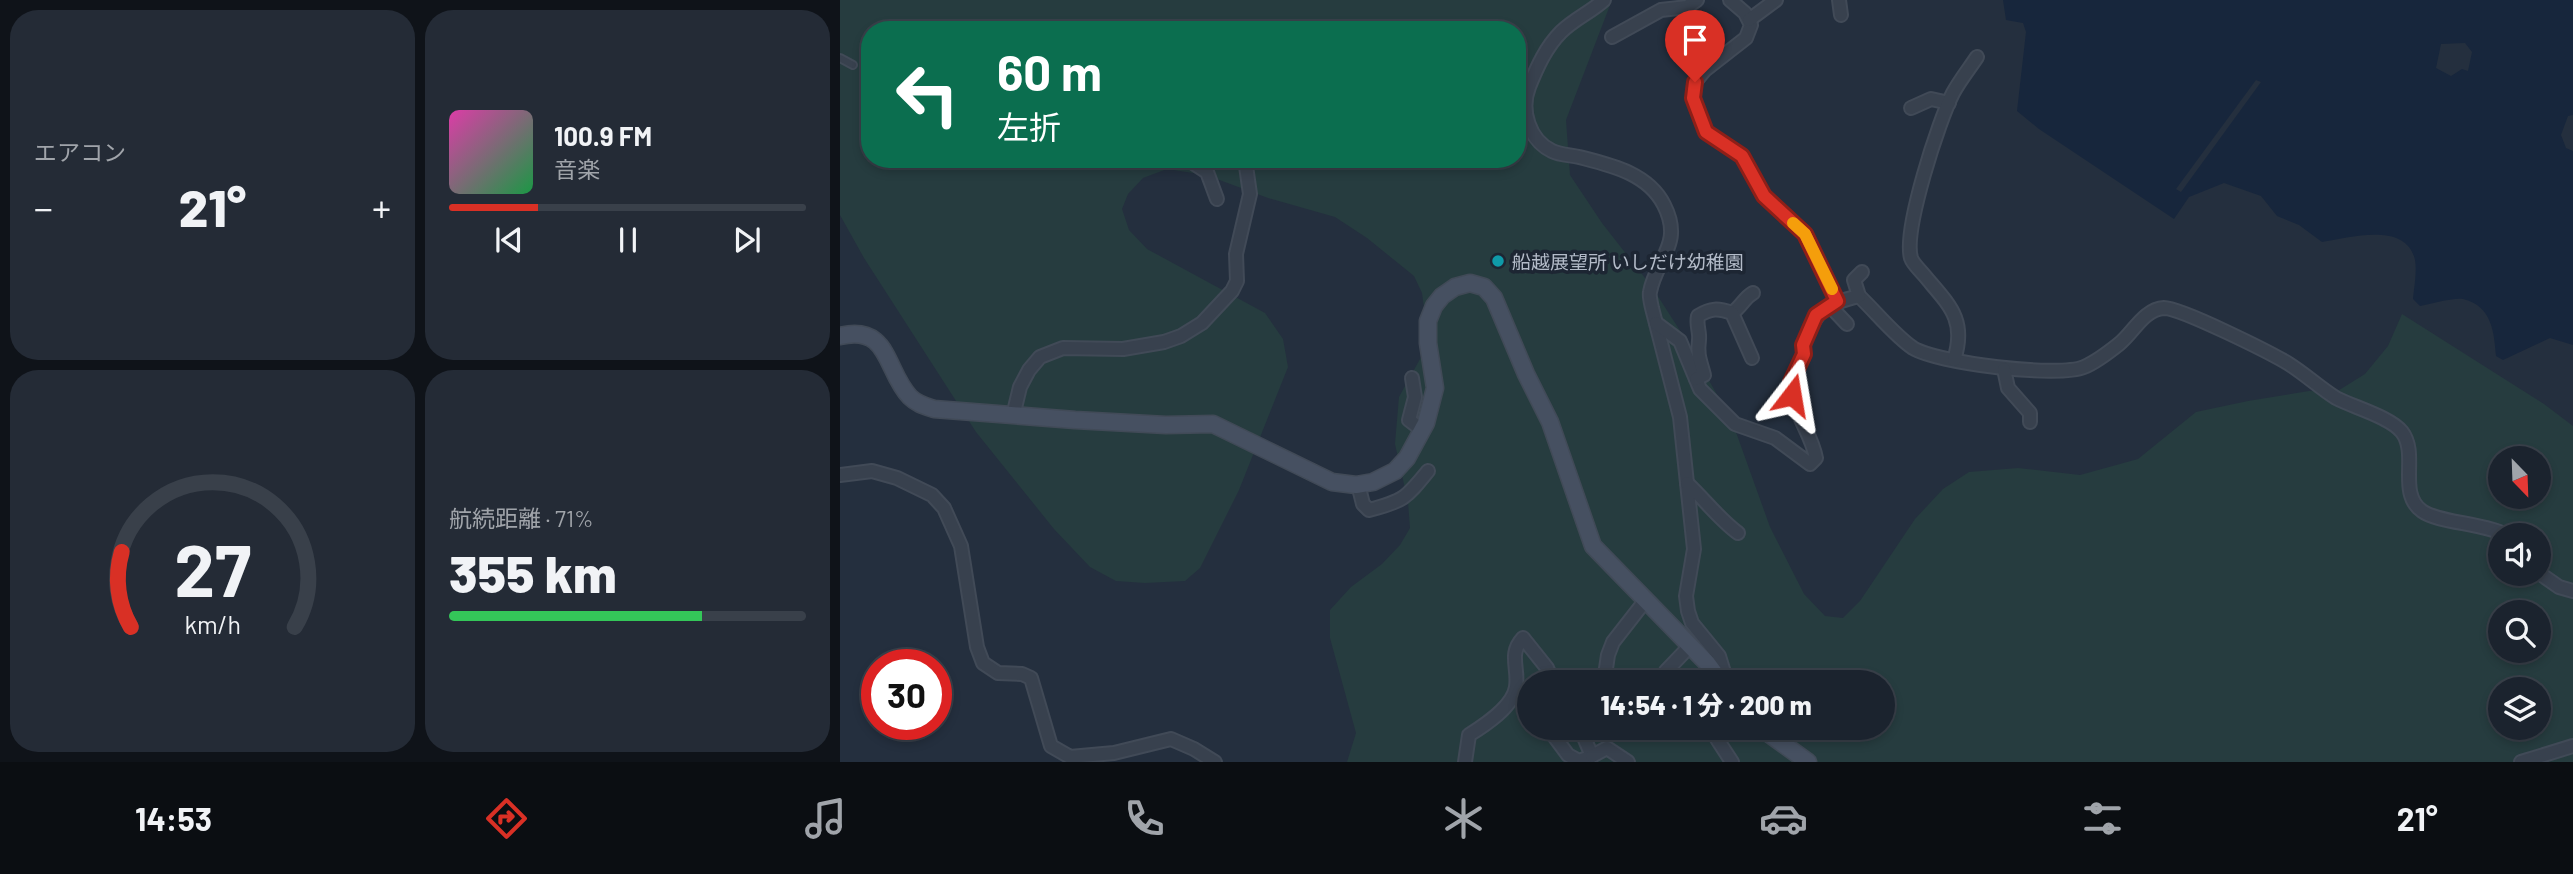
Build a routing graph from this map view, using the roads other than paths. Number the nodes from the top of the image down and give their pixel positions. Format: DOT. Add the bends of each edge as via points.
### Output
graph roads {
  1 [pos="1604,0"];
  2 [pos="1697,0"];
  3 [pos="1730,0"];
  4 [pos="1776,0"];
  5 [pos="1839,0"];
  6 [pos="1841,15"];
  7 [pos="1748,20"];
  8 [pos="1612,37"];
  9 [pos="1977,57"];
  10 [pos="840,58"];
  11 [pos="853,65"];
  12 [pos="1949,103"];
  13 [pos="1911,108"];
  14 [pos="1201,168"];
  15 [pos="1246,168"];
  16 [pos="1217,199"];
  17 [pos="1862,272"];
  18 [pos="1753,293"];
  19 [pos="1860,296"];
  20 [pos="1834,303"];
  21 [pos="1732,313"];
  22 [pos="1656,323"];
  23 [pos="1847,324"];
  24 [pos="840,336"];
  25 [pos="1752,358"];
  26 [pos="1954,360"];
  27 [pos="2004,369"];
  28 [pos="1412,378"];
  29 [pos="1696,379"];
  30 [pos="1013,416"];
  31 [pos="2030,422"];
  32 [pos="1422,430"];
  33 [pos="1428,471"];
  34 [pos="840,475"];
  35 [pos="1687,483"];
  36 [pos="1358,484"];
  37 [pos="2488,528"];
  38 [pos="1738,534"];
  39 [pos="2551,581"];
  40 [pos="2573,591"];
  41 [pos="1645,601"];
  42 [pos="1690,646"];
  43 [pos="1548,670"];
  44 [pos="1606,670"];
  45 [pos="1667,670"];
  46 [pos="1712,670"];
  47 [pos="1723,670"];
  48 [pos="1557,740"];
  49 [pos="1585,740"];
  50 [pos="1718,740"];
  51 [pos="1778,740"];
  52 [pos="2573,746"];
  53 [pos="1592,756"];
  54 [pos="1215,762"];
  55 [pos="1465,762"];
  56 [pos="1629,762"];
  57 [pos="1732,762"];
  58 [pos="1808,762"];
  59 [pos="2521,762"];
  1 -- 22 [label="street" via="1562,30 1547,49 1526,95 1526,118 1537,139 1552,151 1630,172 1663,203 1671,238 1650,292"];
  2 -- 8 [label="street" via="1687,7 1661,10"];
  3 -- 7 [label="street"];
  4 -- 7 [label="street"];
  5 -- 6 [label="street"];
  7 -- 20 [label="street" via="1751,25 1746,38 1705,70 1695,82 1693,98 1706,132 1742,156 1764,196 1805,234"];
  9 -- 12 [label="street"];
  10 -- 11 [label="lane"];
  12 -- 13 [label="street" via="1931,99"];
  12 -- 26 [label="street" via="1929,156 1910,243 1911,260 1952,309 1960,341"];
  14 -- 16 [label="street" via="1207,172"];
  15 -- 30 [label="street" via="1250,194 1236,254 1237,281 1202,323 1164,342 1123,349 1063,348 1040,357 1020,387"];
  17 -- 19 [label="street" via="1854,280"];
  18 -- 21 [label="street"];
  19 -- 20 [label="street"];
  19 -- 26 [label="street" via="1912,347"];
  20 -- 23 [label="street"];
  20 -- 29 [label="street" via="1816,315 1791,382 1792,395 1814,445 1816,458 1810,464 1775,438 1735,424 1700,389"];
  21 -- 25 [label="street"];
  21 -- 29 [label="street" via="1719,308 1699,316 1696,347 1704,375"];
  22 -- 29 [label="street" via="1680,341"];
  22 -- 35 [label="street" via="1680,416"];
  24 -- 30 [label="street" via="872,337 909,396 919,404"];
  26 -- 27 [label="street"];
  27 -- 31 [label="street" via="2008,388 2030,414"];
  27 -- 37 [label="street" via="2083,368 2121,343 2149,313 2163,308 2186,314 2287,363 2336,397 2401,431 2407,442 2410,492 2416,506 2425,513"];
  28 -- 32 [label="street" via="1415,397 1409,420"];
  30 -- 36 [label="street" via="1213,424 1332,482"];
  32 -- 36 [label="street" via="1408,458 1395,471"];
  32 -- 41 [label="street" via="1436,388 1427,342 1434,306 1455,287 1470,283 1484,287 1494,298 1550,422 1593,546"];
  33 -- 36 [label="street" via="1405,498 1369,510"];
  34 -- 54 [label="street" via="872,471 897,478 932,495 944,508 961,546 983,663 998,673 1031,678 1051,746 1070,757 1114,753 1171,739"];
  35 -- 38 [label="street"];
  35 -- 47 [label="street" via="1694,549 1688,611"];
  39 -- 40 [label="street"];
  41 -- 42 [label="street"];
  41 -- 44 [label="street" via="1613,642"];
  42 -- 45 [label="street"];
  42 -- 46 [label="street"];
  43 -- 55 [label="street" via="1523,638 1513,659 1516,687 1508,703 1469,735"];
  48 -- 53 [label="street" via="1579,761"];
  49 -- 53 [label="street"];
  50 -- 57 [label="street"];
  51 -- 58 [label="street"];
  52 -- 59 [label="street"];
  53 -- 56 [label="street" via="1607,748"];
}
